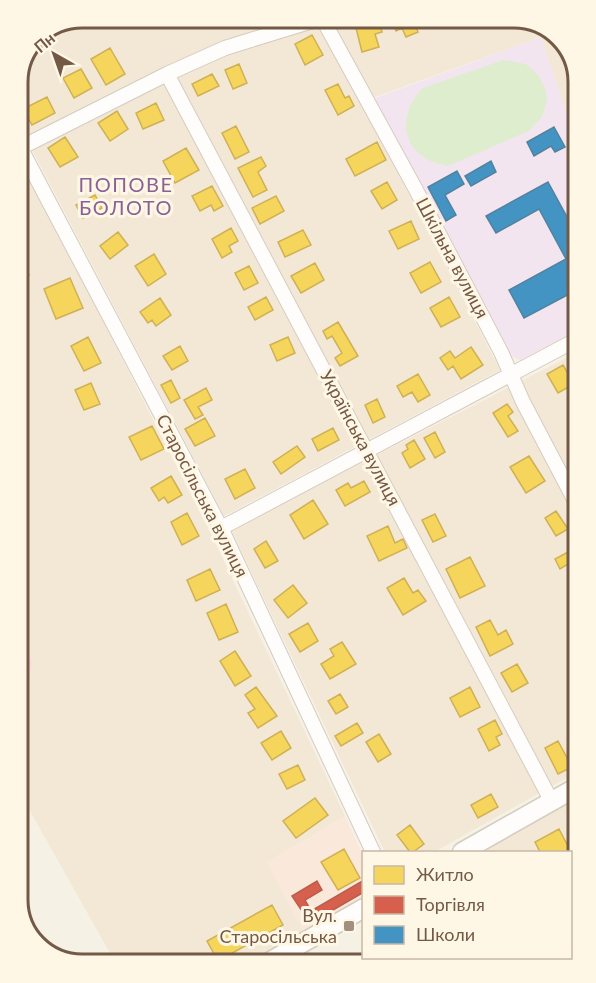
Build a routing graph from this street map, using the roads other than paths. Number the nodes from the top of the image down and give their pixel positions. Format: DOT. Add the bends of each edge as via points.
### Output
graph roads {
  1 [pos="288,28"];
  2 [pos="328,29"];
  3 [pos="167,74"];
  4 [pos="29,142"];
  5 [pos="29,166"];
  6 [pos="568,344"];
  7 [pos="512,374"];
  8 [pos="368,451"];
  9 [pos="568,488"];
  10 [pos="221,528"];
  11 [pos="568,792"];
  12 [pos="552,802"];
  13 [pos="373,851"];
  14 [pos="464,851"];
  15 [pos="362,909"];
  16 [pos="283,954"];
  1 -- 3 [label="street" via="225,48"];
  2 -- 7 [label="street, Шкільна вулиця"];
  3 -- 4 [label="street"];
  3 -- 8 [label="street, Українська вулиця"];
  5 -- 10 [label="street, Старосільська вулиця"];
  6 -- 7 [label="street"];
  7 -- 8 [label="street"];
  7 -- 9 [label="street, Шкільна вулиця"];
  8 -- 10 [label="street"];
  8 -- 12 [label="street, Українська вулиця"];
  10 -- 13 [label="street, Старосільська вулиця"];
  11 -- 12 [label="street"];
  12 -- 14 [label="street"];
  15 -- 16 [label="street"];
}
